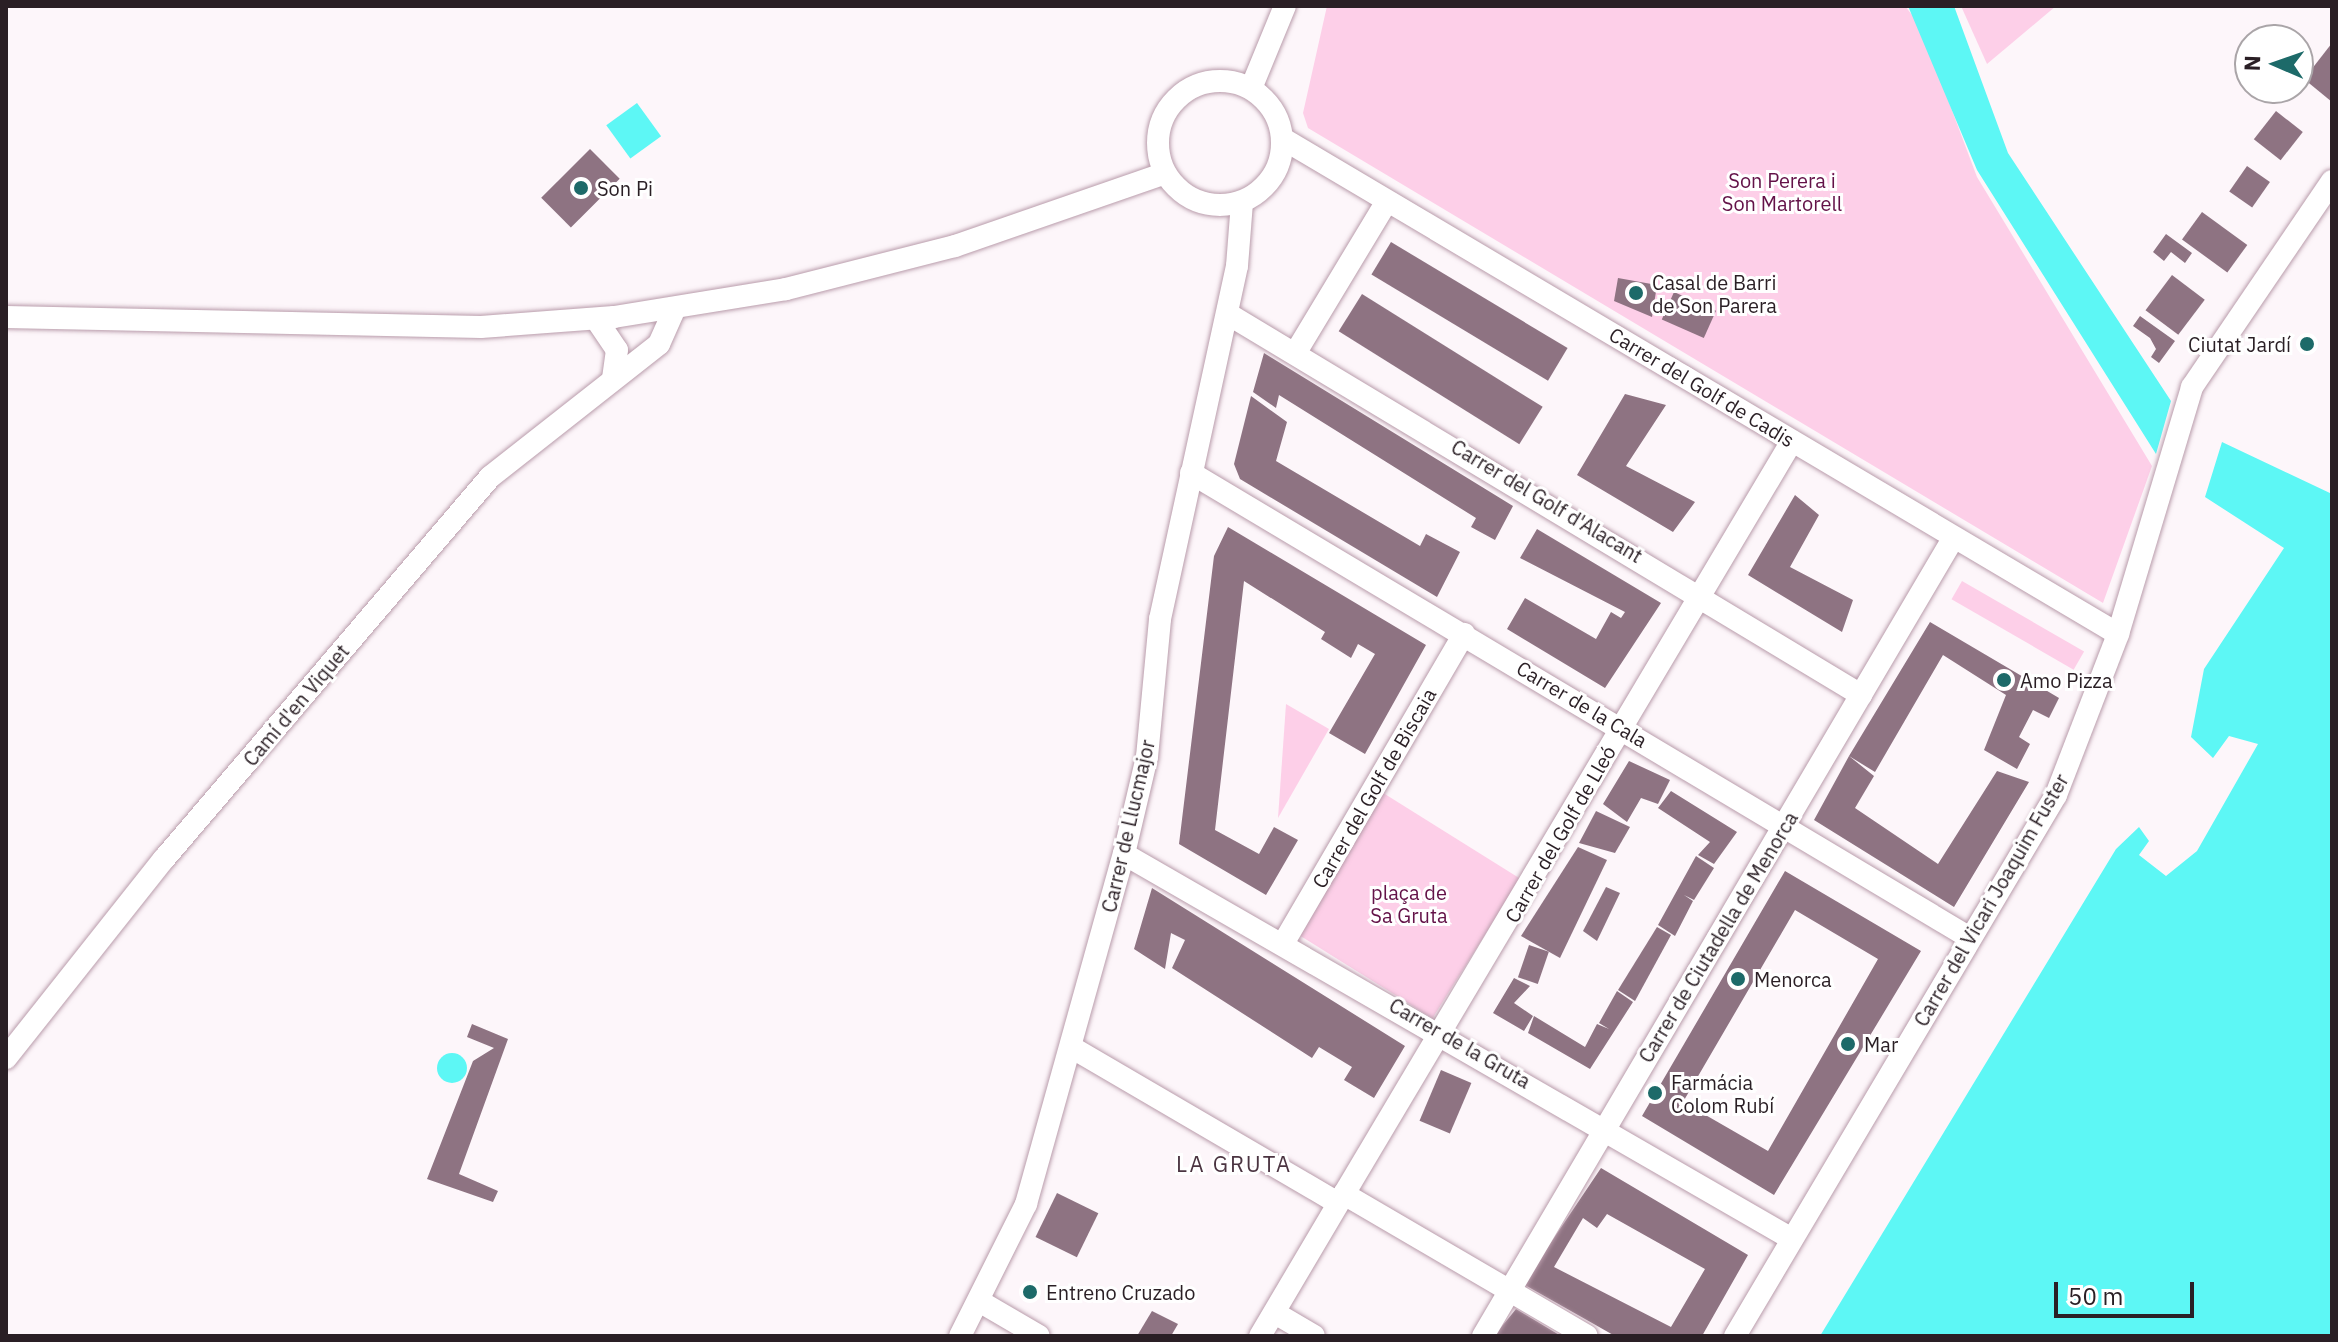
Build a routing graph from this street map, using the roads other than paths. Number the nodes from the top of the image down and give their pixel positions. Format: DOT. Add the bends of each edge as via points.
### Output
graph roads {
  1 [pos="1285,6"];
  2 [pos="1252,86"];
  3 [pos="1285,140"];
  4 [pos="1163,174"];
  5 [pos="2332,181"];
  6 [pos="1387,201"];
  7 [pos="1242,202"];
  8 [pos="675,308"];
  9 [pos="1228,314"];
  10 [pos="6,317"];
  11 [pos="596,319"];
  12 [pos="1296,352"];
  13 [pos="613,379"];
  14 [pos="1792,441"];
  15 [pos="1191,473"];
  16 [pos="1954,537"];
  17 [pos="1700,592"];
  18 [pos="1464,634"];
  19 [pos="2118,634"];
  20 [pos="1861,695"];
  21 [pos="1622,728"];
  22 [pos="1785,823"];
  23 [pos="1124,854"];
  24 [pos="1970,938"];
  25 [pos="1284,942"];
  26 [pos="1443,1033"];
  27 [pos="1071,1047"];
  28 [pos="6,1058"];
  29 [pos="1606,1127"];
  30 [pos="1347,1200"];
  31 [pos="1792,1239"];
  32 [pos="1510,1291"];
  33 [pos="979,1301"];
  34 [pos="1275,1313"];
  35 [pos="960,1336"];
  36 [pos="1039,1336"];
  37 [pos="1260,1336"];
  38 [pos="1314,1336"];
  39 [pos="1483,1336"];
  40 [pos="1587,1336"];
  41 [pos="1735,1336"];
  1 -- 2 [label="street"];
  2 -- 3 [label="street" via="1271,106"];
  2 -- 4 [label="street" via="1202,82 1176,101 1160,131"];
  3 -- 6 [label="street, Carrer del Golf de Cadis"];
  3 -- 7 [label="street" via="1270,176"];
  4 -- 7 [label="street" via="1204,204"];
  4 -- 8 [label="street" via="955,246"];
  5 -- 19 [label="street, Carrer del Vicari Joaquim Fuster" via="2192,387"];
  6 -- 12 [label="street"];
  6 -- 14 [label="street, Carrer del Golf de Cadis"];
  7 -- 9 [label="street, Carrer de Llucmajor"];
  8 -- 11 [label="street"];
  8 -- 13 [label="street, Camí d'en Viquet" via="659,344"];
  9 -- 12 [label="street, Carrer del Golf d'Alacant"];
  9 -- 15 [label="street, Carrer de Llucmajor"];
  10 -- 11 [label="street" via="481,327"];
  11 -- 13 [label="street" via="617,350"];
  12 -- 17 [label="street, Carrer del Golf d'Alacant"];
  13 -- 28 [label="street, Camí d'en Viquet" via="490,477 164,859"];
  14 -- 16 [label="street, Carrer del Golf de Cadis"];
  14 -- 17 [label="street, Carrer del Golf de Lleó"];
  15 -- 18 [label="street, Carrer de la Cala"];
  15 -- 23 [label="street, Carrer de Llucmajor" via="1160,619 1147,757"];
  16 -- 19 [label="street, Carrer del Golf de Cadis"];
  16 -- 20 [label="street, Carrer de Ciutadella de Menorca"];
  17 -- 20 [label="street, Carrer del Golf d'Alacant"];
  17 -- 21 [label="street, Carrer del Golf de Lleó"];
  18 -- 21 [label="street, Carrer de la Cala"];
  18 -- 25 [label="street, Carrer del Golf de Biscaia"];
  19 -- 24 [label="street, Carrer del Vicari Joaquim Fuster" via="2056,795"];
  20 -- 22 [label="street, Carrer de Ciutadella de Menorca"];
  21 -- 22 [label="street, Carrer de la Cala"];
  21 -- 26 [label="street, Carrer del Golf de Lleó"];
  22 -- 24 [label="street, Carrer de la Cala"];
  22 -- 29 [label="street, Carrer de Ciutadella de Menorca"];
  23 -- 25 [label="street, Carrer de la Gruta"];
  23 -- 27 [label="street, Carrer de Llucmajor"];
  24 -- 31 [label="street, Carrer del Vicari Joaquim Fuster"];
  25 -- 26 [label="street, Carrer de la Gruta"];
  26 -- 29 [label="street, Carrer de la Gruta"];
  26 -- 30 [label="street, Carrer del Golf de Lleó"];
  27 -- 30 [label="street"];
  27 -- 33 [label="street, Carrer de Llucmajor" via="1026,1204"];
  29 -- 31 [label="street, Carrer de la Gruta"];
  29 -- 32 [label="street, Carrer de Ciutadella de Menorca"];
  30 -- 32 [label="street"];
  30 -- 34 [label="street, Carrer del Golf de Lleó"];
  31 -- 41 [label="street, Carrer del Vicari Joaquim Fuster"];
  32 -- 39 [label="street, Carrer de Ciutadella de Menorca"];
  32 -- 40 [label="street"];
  33 -- 35 [label="street, Carrer de Llucmajor"];
  33 -- 36 [label="street"];
  34 -- 37 [label="street, Carrer del Golf de Lleó"];
  34 -- 38 [label="street"];
}
